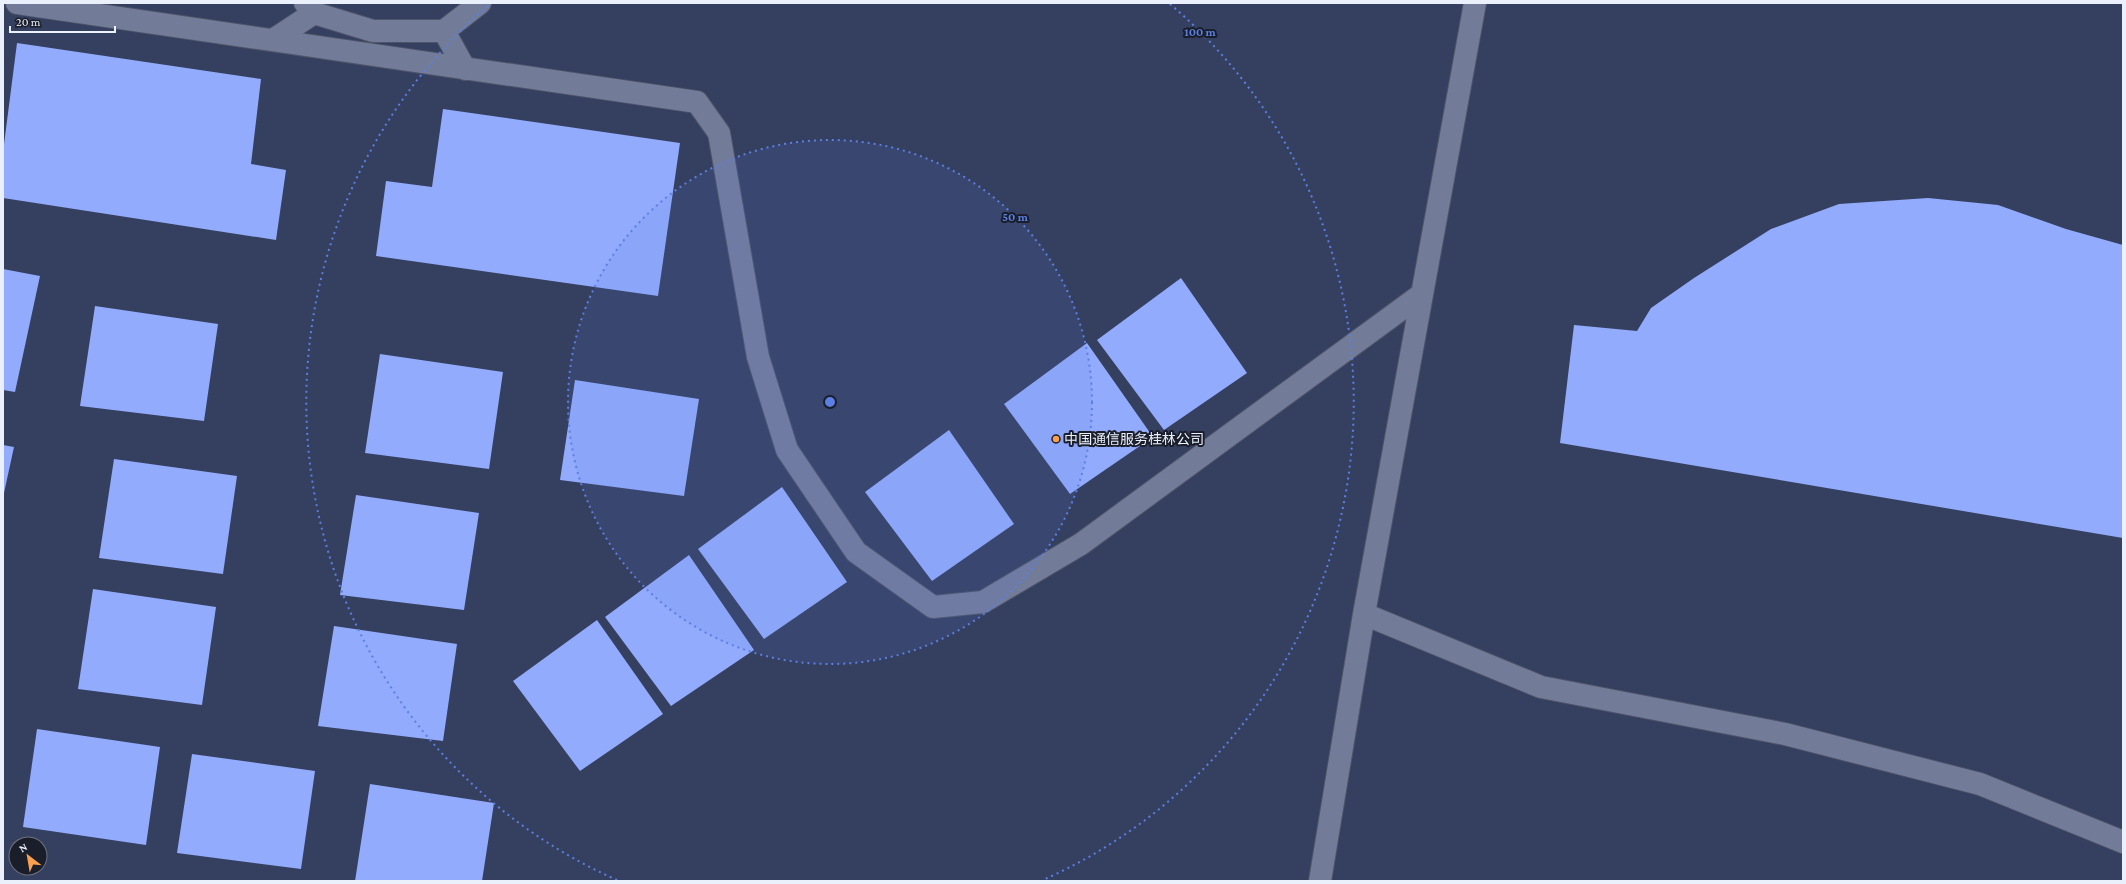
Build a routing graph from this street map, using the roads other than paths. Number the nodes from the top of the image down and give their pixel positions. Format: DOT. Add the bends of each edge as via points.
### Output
graph roads {
  1 [pos="17,3"];
  2 [pos="480,3"];
  3 [pos="1475,3"];
  4 [pos="309,8"];
  5 [pos="444,31"];
  6 [pos="273,40"];
  7 [pos="465,69"];
  8 [pos="1422,294"];
  9 [pos="1364,614"];
  10 [pos="2123,842"];
  11 [pos="1320,881"];
  1 -- 6 [label="street"];
  2 -- 5 [label="street"];
  3 -- 8 [label="street"];
  4 -- 5 [label="street" via="373,31"];
  4 -- 6 [label="street"];
  5 -- 7 [label="street"];
  6 -- 7 [label="street"];
  7 -- 8 [label="street" via="697,102 719,133 758,357 787,450 856,552 933,607 982,602 1081,544"];
  8 -- 9 [label="street"];
  9 -- 10 [label="street" via="1541,687 1785,734 1980,784"];
  9 -- 11 [label="street"];
}
